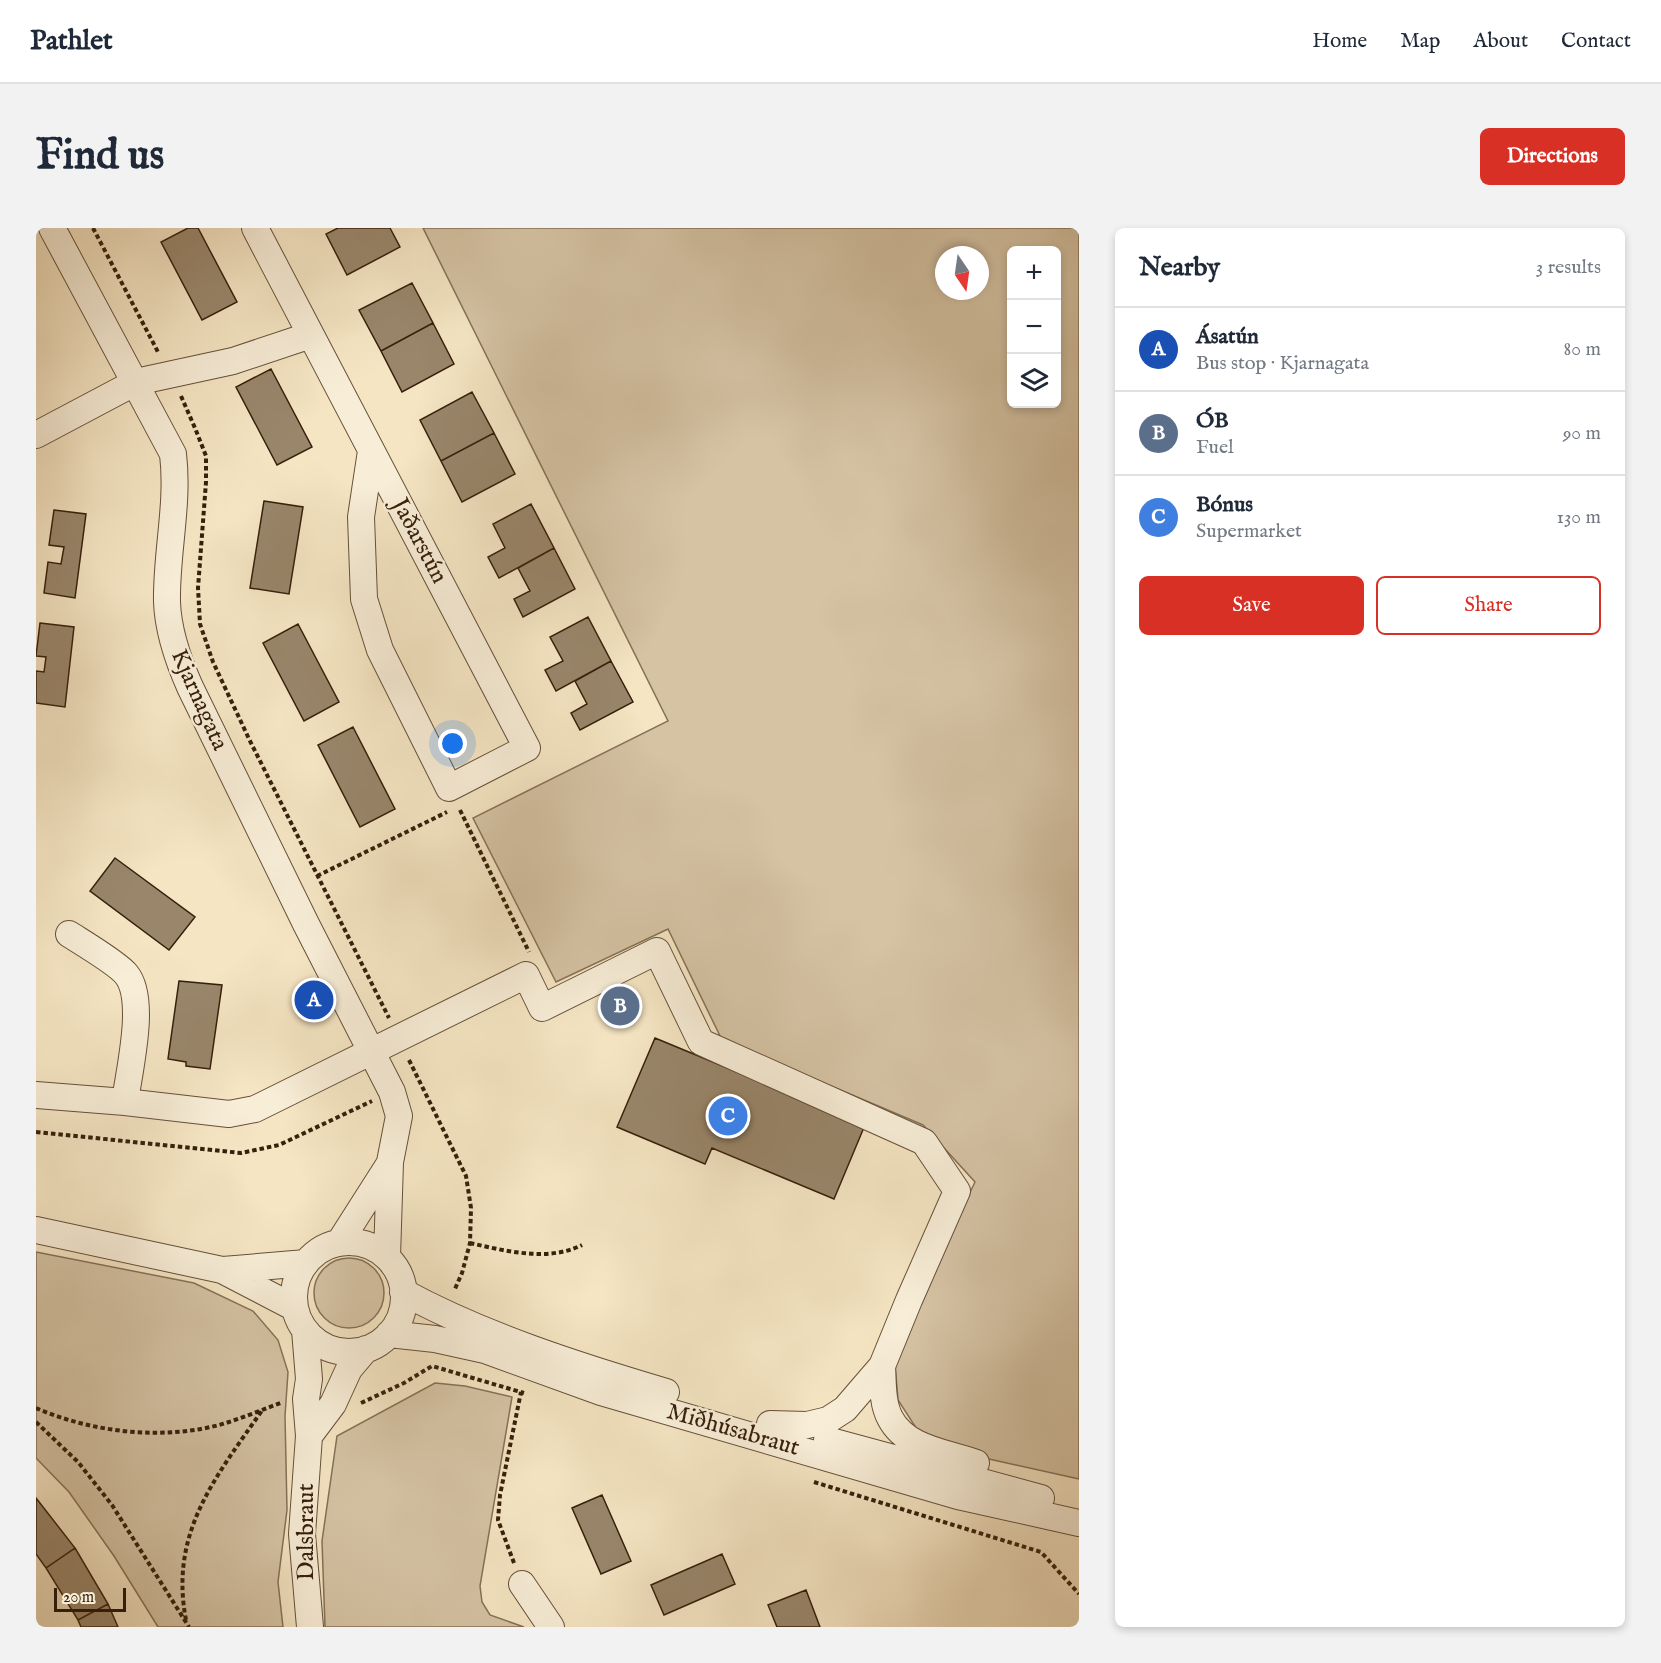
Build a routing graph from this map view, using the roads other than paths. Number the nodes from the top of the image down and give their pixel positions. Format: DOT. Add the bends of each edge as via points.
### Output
graph roads {
  1 [pos="52,228"];
  2 [pos="255,228"];
  3 [pos="311,335"];
  4 [pos="136,382"];
  5 [pos="36,435"];
  6 [pos="371,451"];
  7 [pos="69,934"];
  8 [pos="372,1051"];
  9 [pos="36,1095"];
  10 [pos="125,1102"];
  11 [pos="390,1162"];
  12 [pos="36,1230"];
  13 [pos="339,1243"];
  14 [pos="387,1257"];
  15 [pos="306,1263"];
  16 [pos="222,1270"];
  17 [pos="404,1292"];
  18 [pos="300,1319"];
  19 [pos="389,1334"];
  20 [pos="366,1349"];
  21 [pos="882,1366"];
  22 [pos="770,1424"];
  23 [pos="309,1436"];
  24 [pos="1067,1505"];
  25 [pos="1079,1523"];
  26 [pos="522,1584"];
  27 [pos="310,1627"];
  28 [pos="551,1627"];
  1 -- 4 [label="street, Kjarnagata"];
  2 -- 3 [label="street, Jaðarstún"];
  3 -- 4 [label="street" via="233,361"];
  3 -- 6 [label="street, Jaðarstún"];
  4 -- 5 [label="street"];
  4 -- 8 [label="street, Kjarnagata" via="173,454 176,478 167,603 175,651 306,924"];
  6 -- 6 [label="street, Jaðarstún" via="361,517 364,599 380,650 454,797 527,748"];
  7 -- 10 [label="street" via="126,973 136,996"];
  8 -- 10 [label="street" via="255,1109 229,1114"];
  8 -- 11 [label="street, Kjarnagata" via="399,1116"];
  8 -- 21 [label="street" via="526,975 542,1008 657,951 702,1042 924,1142 957,1191"];
  9 -- 10 [label="street"];
  11 -- 13 [label="street, Kjarnagata"];
  11 -- 14 [label="street, Kjarnagata"];
  12 -- 16 [label="street"];
  13 -- 14 [label="street" via="364,1244"];
  13 -- 15 [label="street" via="320,1250"];
  14 -- 17 [label="street"];
  15 -- 16 [label="street"];
  15 -- 18 [label="street" via="295,1286"];
  16 -- 18 [label="street"];
  17 -- 19 [label="street" via="400,1315"];
  17 -- 22 [label="street, Miðhúsabraut" via="454,1318 613,1376"];
  18 -- 20 [label="street" via="318,1342 333,1350"];
  18 -- 23 [label="street, Dalsbraut" via="309,1379"];
  19 -- 20 [label="street"];
  19 -- 25 [label="street, Miðhúsabraut" via="484,1350 601,1392 946,1492"];
  20 -- 23 [label="street" via="349,1369 333,1404"];
  21 -- 22 [label="street" via="845,1409 828,1420 807,1425"];
  21 -- 24 [label="street" via="889,1417 902,1434 921,1446 974,1462"];
  22 -- 24 [label="street, Miðhúsabraut"];
  23 -- 27 [label="street, Dalsbraut" via="302,1534"];
  26 -- 28 [label="street"];
}
